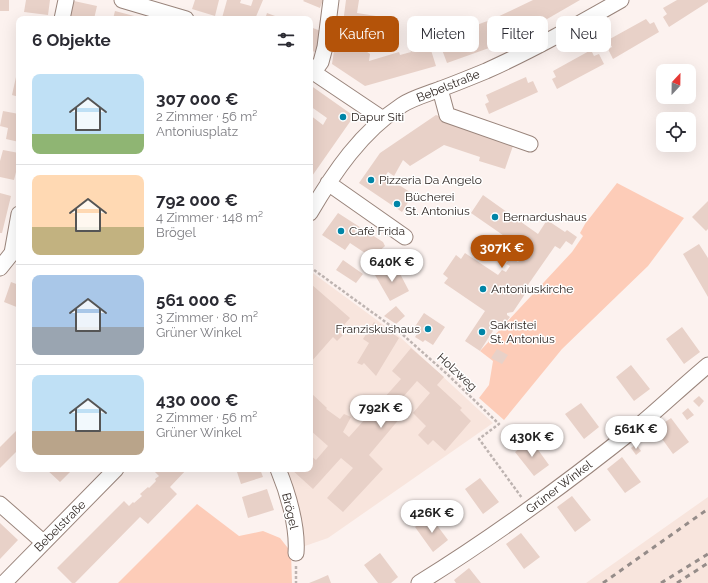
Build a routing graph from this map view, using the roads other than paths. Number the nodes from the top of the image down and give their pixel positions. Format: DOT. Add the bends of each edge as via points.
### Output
graph roads {
  1 [pos="66,0"];
  2 [pos="122,0"];
  3 [pos="331,0"];
  4 [pos="621,0"];
  5 [pos="63,16"];
  6 [pos="176,16"];
  7 [pos="313,71"];
  8 [pos="313,73"];
  9 [pos="440,89"];
  10 [pos="383,119"];
  11 [pos="530,144"];
  12 [pos="328,184"];
  13 [pos="313,208"];
  14 [pos="405,237"];
  15 [pos="16,254"];
  16 [pos="0,268"];
  17 [pos="708,365"];
  18 [pos="113,472"];
  19 [pos="279,472"];
  20 [pos="0,504"];
  21 [pos="43,542"];
  22 [pos="296,553"];
  23 [pos="4,583"];
  24 [pos="419,583"];
  1 -- 5 [label="street"];
  2 -- 6 [label="street"];
  3 -- 7 [label="street" via="325,47 321,62"];
  4 -- 9 [label="street, Bebelstraße" via="531,50"];
  8 -- 10 [label="street"];
  9 -- 10 [label="street, Bebelstraße" via="404,104"];
  9 -- 11 [label="street" via="447,115"];
  10 -- 12 [label="street, Bebelstraße" via="358,143"];
  12 -- 13 [label="street, Bebelstraße"];
  12 -- 14 [label="street"];
  15 -- 16 [label="street"];
  17 -- 24 [label="street, Grüner Winkel" via="585,468 530,509"];
  18 -- 21 [label="street, Bebelstraße"];
  19 -- 22 [label="street, Brögel" via="293,519"];
  20 -- 21 [label="street"];
  21 -- 23 [label="street, Bebelstraße"];
}
